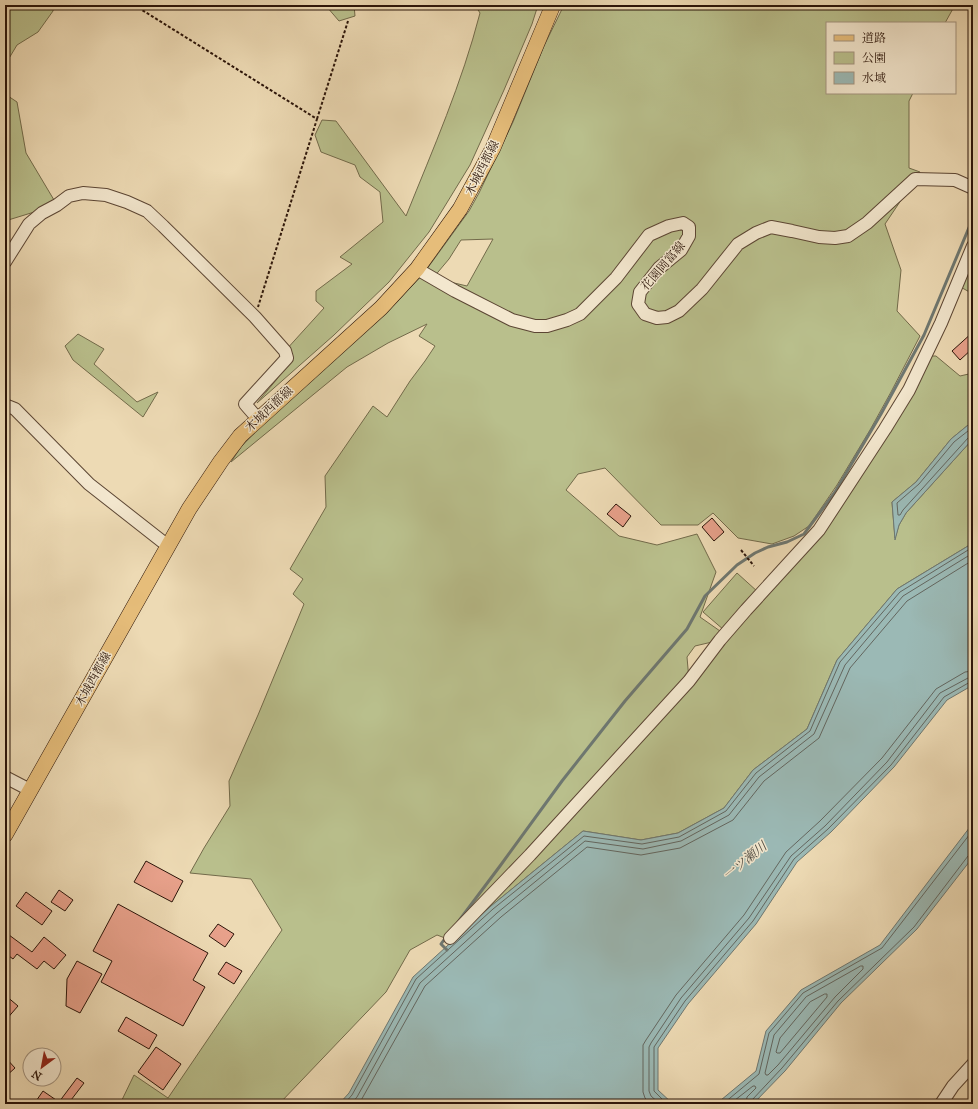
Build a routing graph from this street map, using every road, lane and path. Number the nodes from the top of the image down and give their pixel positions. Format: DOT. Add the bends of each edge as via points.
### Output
graph roads {
  1 [pos="134,5"];
  2 [pos="553,5"];
  3 [pos="348,22"];
  4 [pos="317,119"];
  5 [pos="973,188"];
  6 [pos="973,246"];
  7 [pos="5,262"];
  8 [pos="417,269"];
  9 [pos="255,317"];
  10 [pos="5,405"];
  11 [pos="258,419"];
  12 [pos="168,546"];
  13 [pos="741,550"];
  14 [pos="754,566"];
  15 [pos="5,777"];
  16 [pos="30,790"];
  17 [pos="5,835"];
  18 [pos="450,938"];
  19 [pos="973,1064"];
  20 [pos="973,1076"];
  21 [pos="952,1086"];
  22 [pos="941,1104"];
  1 -- 4 [label="path"];
  2 -- 8 [label="main road, 木城西都線" via="493,148 460,210"];
  3 -- 4 [label="path"];
  4 -- 9 [label="path"];
  5 -- 8 [label="street, 花園岡富線" via="956,180 915,179 867,223 848,236 819,237 771,227 756,233 738,244 702,289 679,311 667,317 657,318 645,314 638,304 640,292 659,268 681,250 689,236 689,227 683,223 649,235 616,278 580,314 547,326 535,326 512,320 455,292"];
  6 -- 18 [label="street" via="941,324 908,390 819,530 720,640 689,681 530,855"];
  7 -- 9 [label="street" via="29,224 42,213 69,196 83,193 106,195 147,211"];
  8 -- 11 [label="main road, 木城西都線" via="382,308"];
  9 -- 11 [label="street" via="285,350 287,358 245,404"];
  10 -- 12 [label="street" via="15,409 89,484"];
  11 -- 12 [label="main road, 木城西都線" via="240,436 221,461"];
  12 -- 16 [label="main road, 木城西都線"];
  13 -- 14 [label="path"];
  15 -- 16 [label="street"];
  16 -- 17 [label="main road, 木城西都線"];
  19 -- 21 [label="street"];
  20 -- 21 [label="street"];
  21 -- 22 [label="street"];
}
